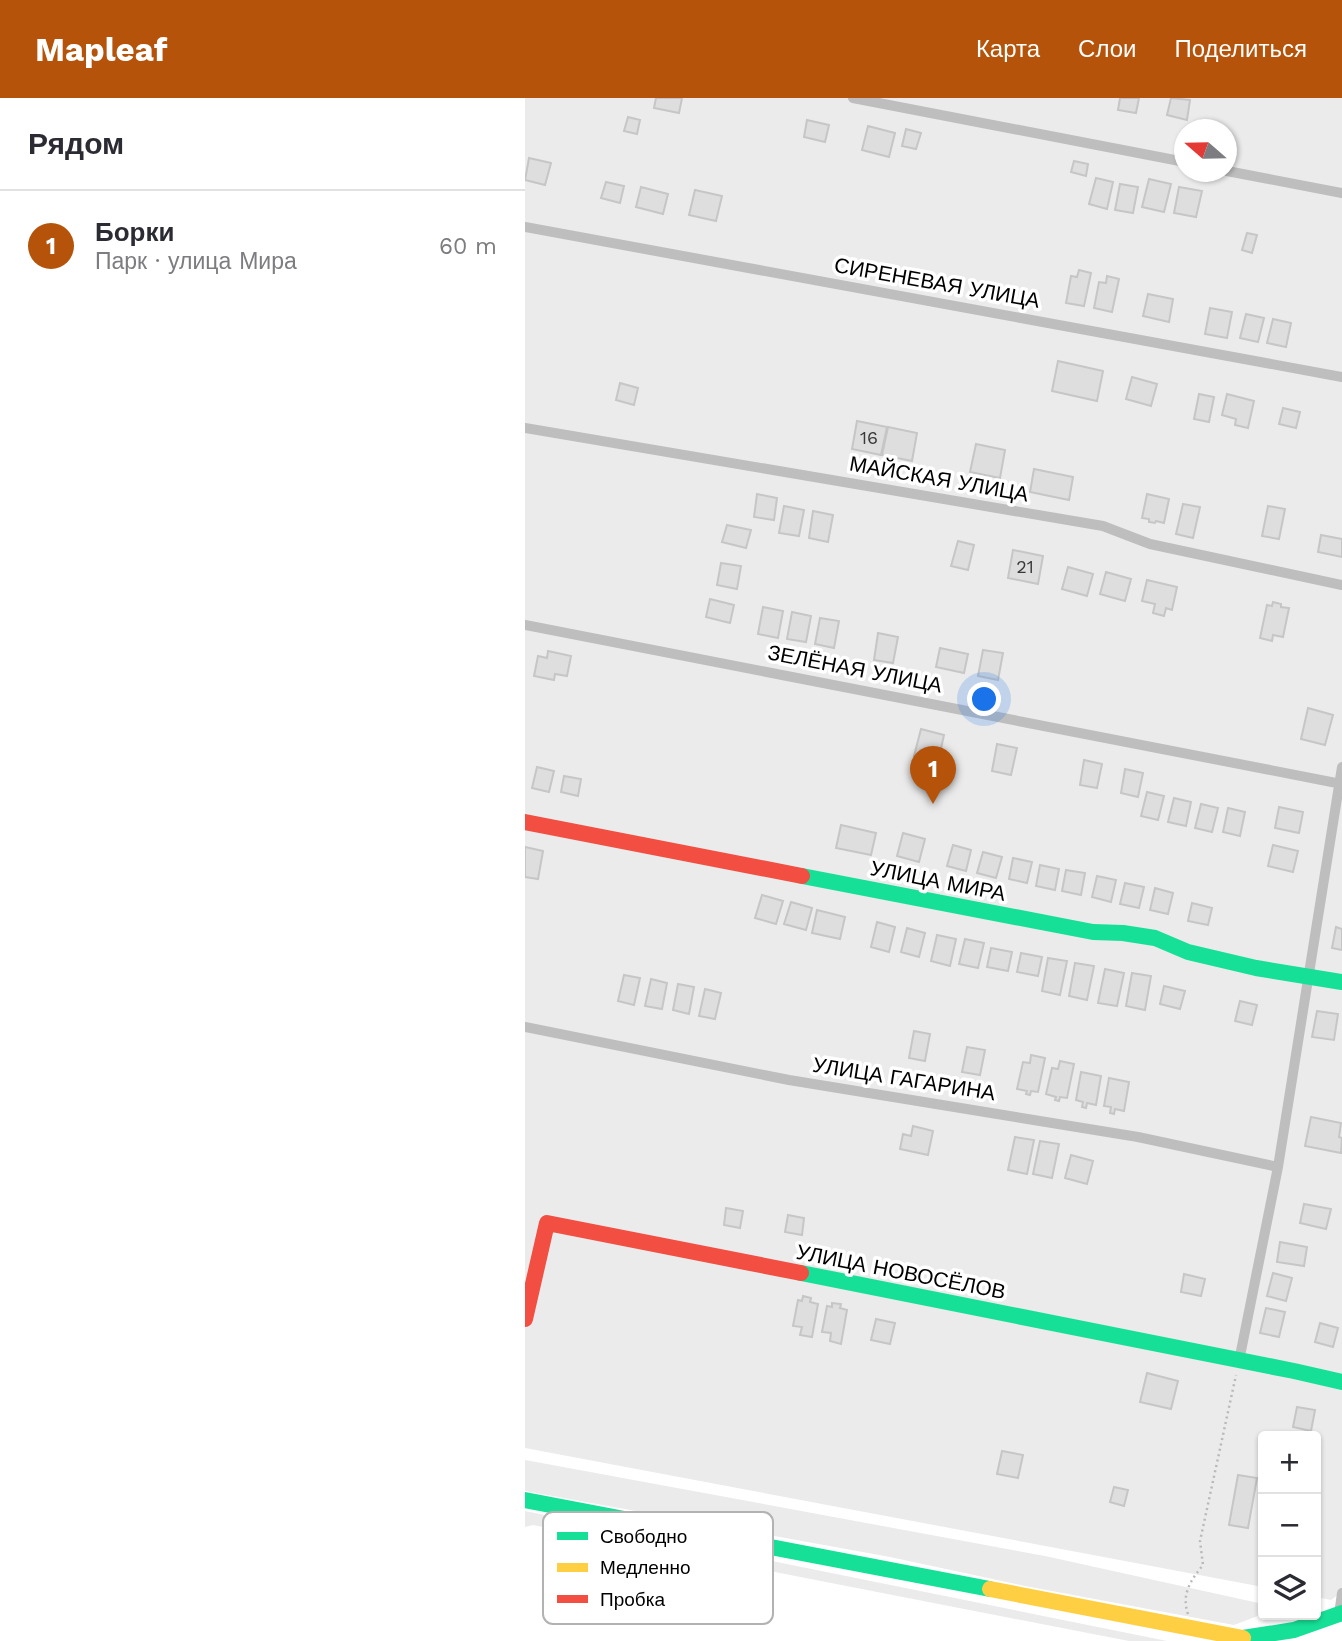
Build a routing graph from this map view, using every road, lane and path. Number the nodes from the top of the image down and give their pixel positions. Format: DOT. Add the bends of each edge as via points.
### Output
graph roads {
  1 [pos="853,98"];
  2 [pos="1174,160"];
  3 [pos="1237,173"];
  4 [pos="1342,193"];
  5 [pos="525,227"];
  6 [pos="1342,377"];
  7 [pos="525,428"];
  8 [pos="1342,586"];
  9 [pos="525,625"];
  10 [pos="1342,767"];
  11 [pos="1340,784"];
  12 [pos="525,822"];
  13 [pos="1310,976"];
  14 [pos="1342,982"];
  15 [pos="525,1027"];
  16 [pos="1278,1167"];
  17 [pos="525,1319"];
  18 [pos="1239,1361"];
  19 [pos="1342,1382"];
  20 [pos="525,1500"];
  21 [pos="585,1512"];
  22 [pos="773,1550"];
  23 [pos="1342,1593"];
  24 [pos="1340,1614"];
  25 [pos="1198,1635"];
  1 -- 2 [label="street"];
  3 -- 4 [label="street"];
  5 -- 6 [label="street, СИРЕНЕВАЯ УЛИЦА"];
  7 -- 8 [label="street, МАЙСКАЯ УЛИЦА" via="1103,526 1150,544"];
  9 -- 11 [label="street, ЗЕЛЁНАЯ УЛИЦА"];
  10 -- 11 [label="street"];
  11 -- 13 [label="street"];
  12 -- 13 [label="street, УЛИЦА МИРА" via="1093,932 1155,938 1188,952"];
  13 -- 14 [label="street, УЛИЦА МИРА"];
  13 -- 16 [label="street"];
  15 -- 16 [label="street, УЛИЦА ГАГАРИНА" via="789,1080 1138,1137"];
  16 -- 18 [label="street"];
  17 -- 18 [label="street, УЛИЦА НОВОСЁЛОВ" via="547,1223"];
  18 -- 19 [label="street, УЛИЦА НОВОСЁЛОВ"];
  18 -- 25 [label="path" via="1200,1541 1203,1565 1186,1596 1185,1605"];
  20 -- 21 [label="street"];
  22 -- 25 [label="street"];
  23 -- 24 [label="street"];
  24 -- 25 [label="street" via="1282,1634 1244,1638"];
}
